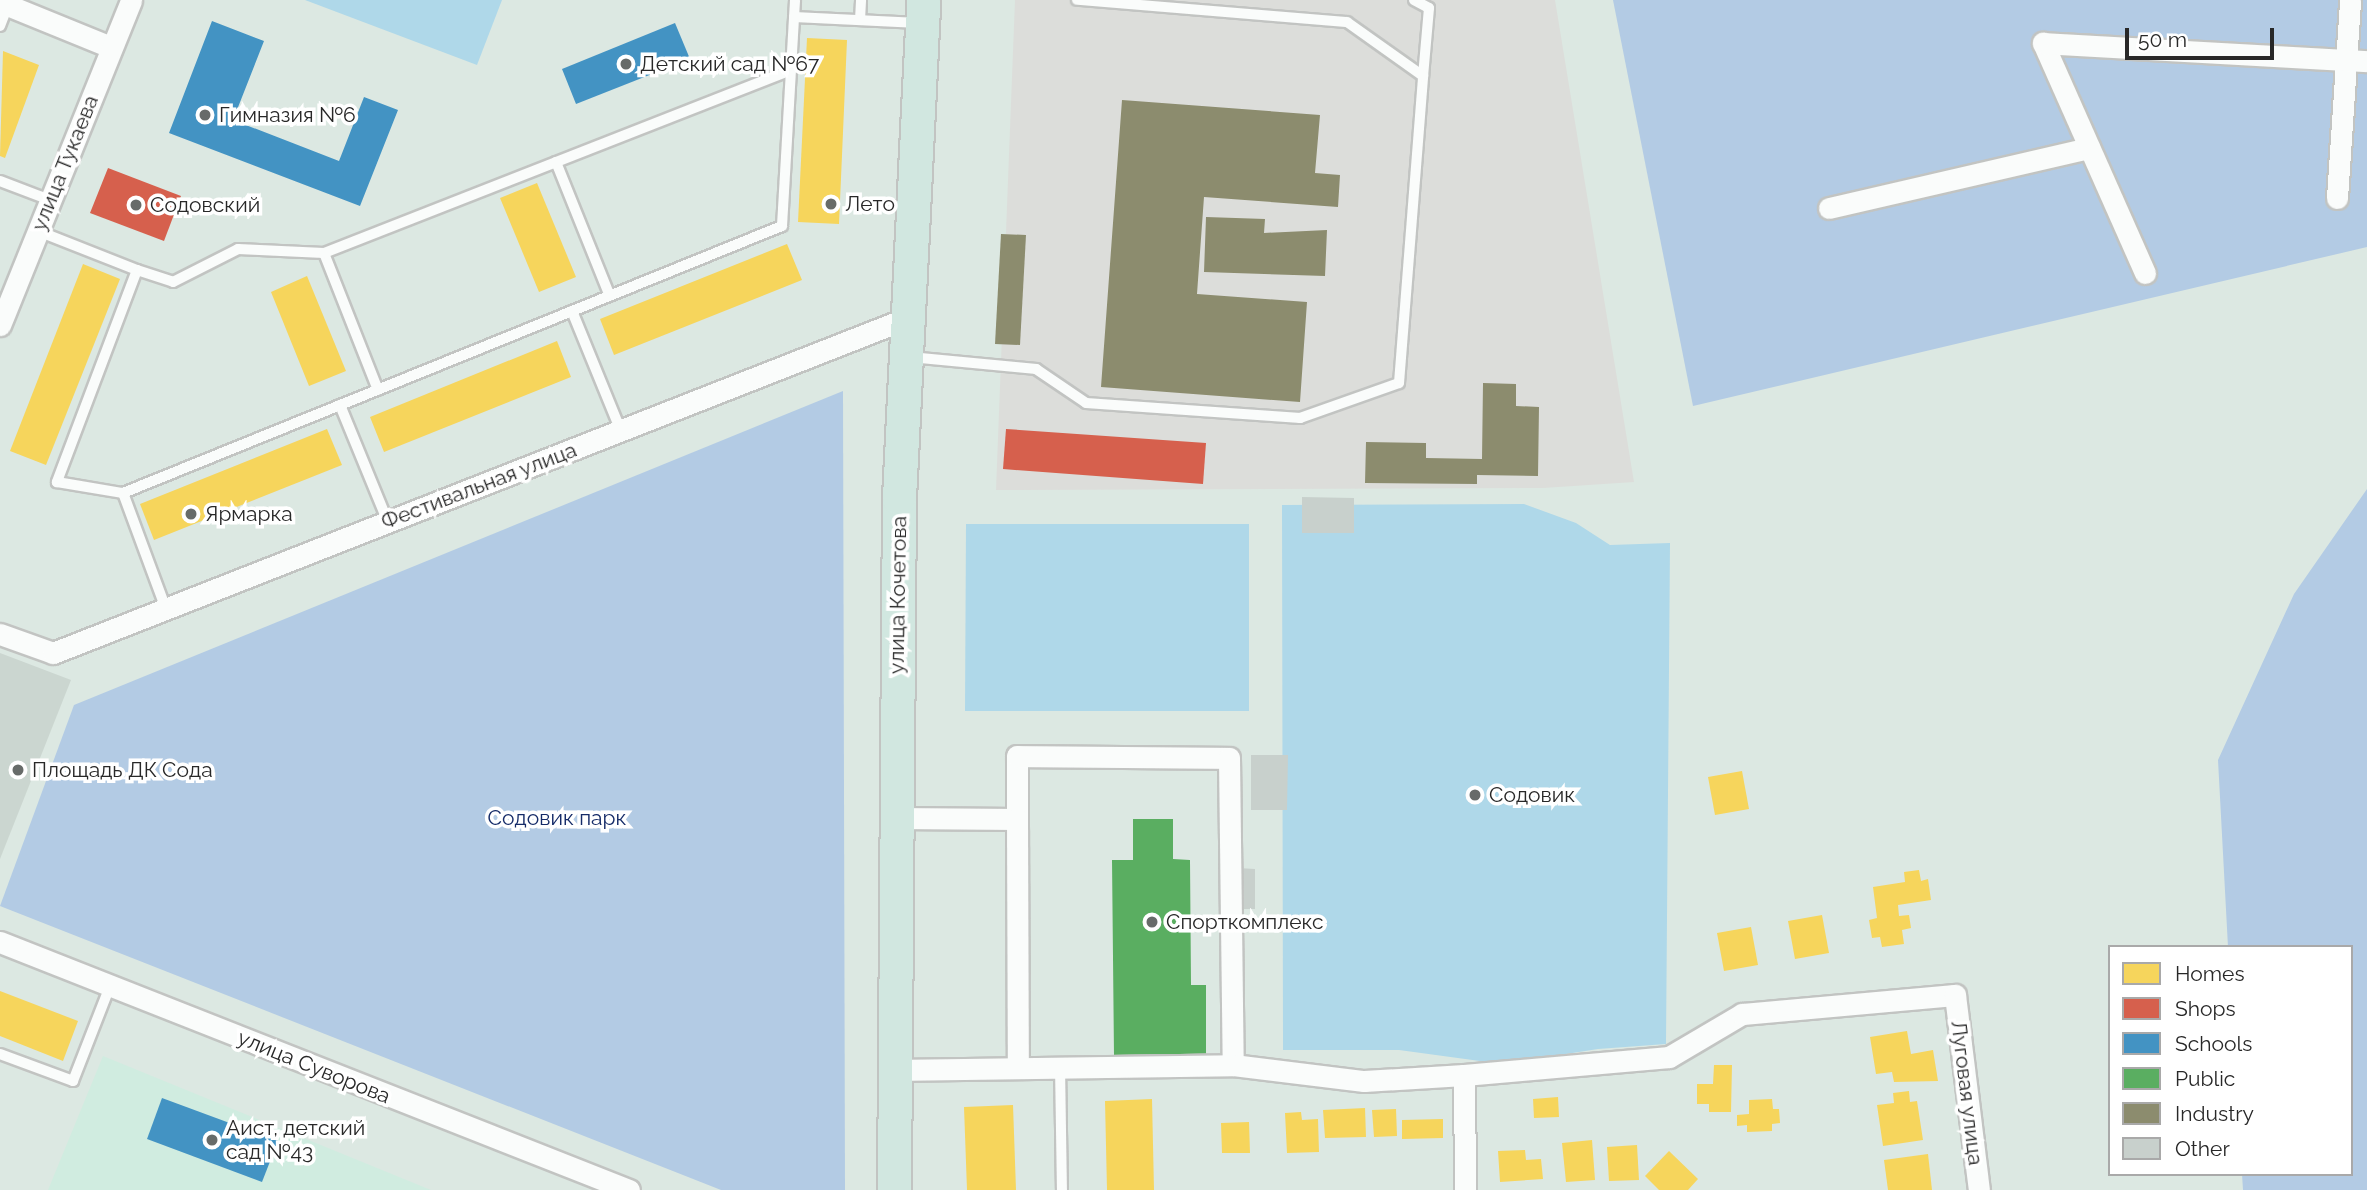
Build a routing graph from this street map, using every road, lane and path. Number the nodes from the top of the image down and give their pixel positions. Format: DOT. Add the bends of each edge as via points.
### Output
graph roads {
  1 [pos="131,0"];
  2 [pos="795,0"];
  3 [pos="861,0"];
  4 [pos="1077,0"];
  5 [pos="1414,0"];
  6 [pos="2350,0"];
  7 [pos="4,4"];
  8 [pos="922,12"];
  9 [pos="794,17"];
  10 [pos="860,20"];
  11 [pos="0,26"];
  12 [pos="111,47"];
  13 [pos="2357,60"];
  14 [pos="791,70"];
  15 [pos="1423,76"];
  16 [pos="2089,148"];
  17 [pos="556,162"];
  18 [pos="0,181"];
  19 [pos="2337,198"];
  20 [pos="50,200"];
  21 [pos="1829,208"];
  22 [pos="38,231"];
  23 [pos="324,253"];
  24 [pos="137,270"];
  25 [pos="2145,274"];
  26 [pos="610,296"];
  27 [pos="572,312"];
  28 [pos="905,319"];
  29 [pos="0,325"];
  30 [pos="904,357"];
  31 [pos="378,390"];
  32 [pos="340,405"];
  33 [pos="621,430"];
  34 [pos="122,493"];
  35 [pos="388,522"];
  36 [pos="166,609"];
  37 [pos="0,634"];
  38 [pos="895,818"];
  39 [pos="1017,819"];
  40 [pos="0,942"];
  41 [pos="110,986"];
  42 [pos="0,1054"];
  43 [pos="1233,1065"];
  44 [pos="1060,1066"];
  45 [pos="1018,1067"];
  46 [pos="892,1070"];
  47 [pos="1464,1075"];
  48 [pos="582,1182"];
  49 [pos="629,1190"];
  50 [pos="894,1190"];
  51 [pos="1062,1190"];
  52 [pos="1465,1190"];
  53 [pos="1979,1190"];
  1 -- 12 [label="street, улица Тукаева"];
  2 -- 9 [label="lane"];
  3 -- 10 [label="lane"];
  4 -- 15 [label="lane" via="1347,22"];
  5 -- 15 [label="lane" via="1429,8"];
  6 -- 13 [label="street"];
  7 -- 11 [label="lane"];
  7 -- 12 [label="street"];
  8 -- 10 [label="lane"];
  8 -- 28 [label="main road, улица Кочетова"];
  9 -- 10 [label="lane"];
  9 -- 14 [label="lane"];
  12 -- 20 [label="street, улица Тукаева"];
  13 -- 16 [label="street" via="2043,43"];
  13 -- 19 [label="street"];
  14 -- 17 [label="lane"];
  14 -- 26 [label="lane" via="782,226"];
  15 -- 30 [label="lane" via="1399,383 1300,418 1086,403 1036,369"];
  16 -- 21 [label="street"];
  16 -- 25 [label="street"];
  17 -- 23 [label="lane"];
  17 -- 26 [label="lane"];
  18 -- 20 [label="lane"];
  20 -- 22 [label="street, улица Тукаева"];
  22 -- 24 [label="lane"];
  22 -- 29 [label="street, улица Тукаева"];
  23 -- 24 [label="lane" via="238,249 173,282"];
  23 -- 31 [label="lane"];
  24 -- 34 [label="lane" via="57,482"];
  26 -- 27 [label="lane"];
  27 -- 31 [label="lane"];
  27 -- 33 [label="lane"];
  28 -- 30 [label="main road, улица Кочетова"];
  28 -- 33 [label="street, Фестивальная улица"];
  30 -- 38 [label="main road, улица Кочетова"];
  31 -- 32 [label="lane"];
  32 -- 34 [label="lane"];
  32 -- 35 [label="lane"];
  33 -- 35 [label="street, Фестивальная улица"];
  34 -- 36 [label="lane"];
  35 -- 36 [label="street, Фестивальная улица"];
  36 -- 37 [label="street, Фестивальная улица" via="53,653"];
  38 -- 39 [label="street"];
  38 -- 46 [label="main road, улица Кочетова"];
  39 -- 43 [label="street" via="1017,756 1229,758"];
  39 -- 45 [label="street"];
  40 -- 41 [label="street, улица Суворова"];
  41 -- 42 [label="lane" via="74,1081"];
  41 -- 48 [label="street, улица Суворова"];
  43 -- 44 [label="street"];
  43 -- 47 [label="street" via="1364,1081"];
  44 -- 45 [label="street"];
  44 -- 51 [label="lane"];
  45 -- 46 [label="street"];
  46 -- 50 [label="main road, улица Кочетова"];
  47 -- 52 [label="street"];
  47 -- 53 [label="street, Луговая улица" via="1669,1057 1742,1014 1955,995"];
  48 -- 49 [label="street, улица Суворова"];
}
